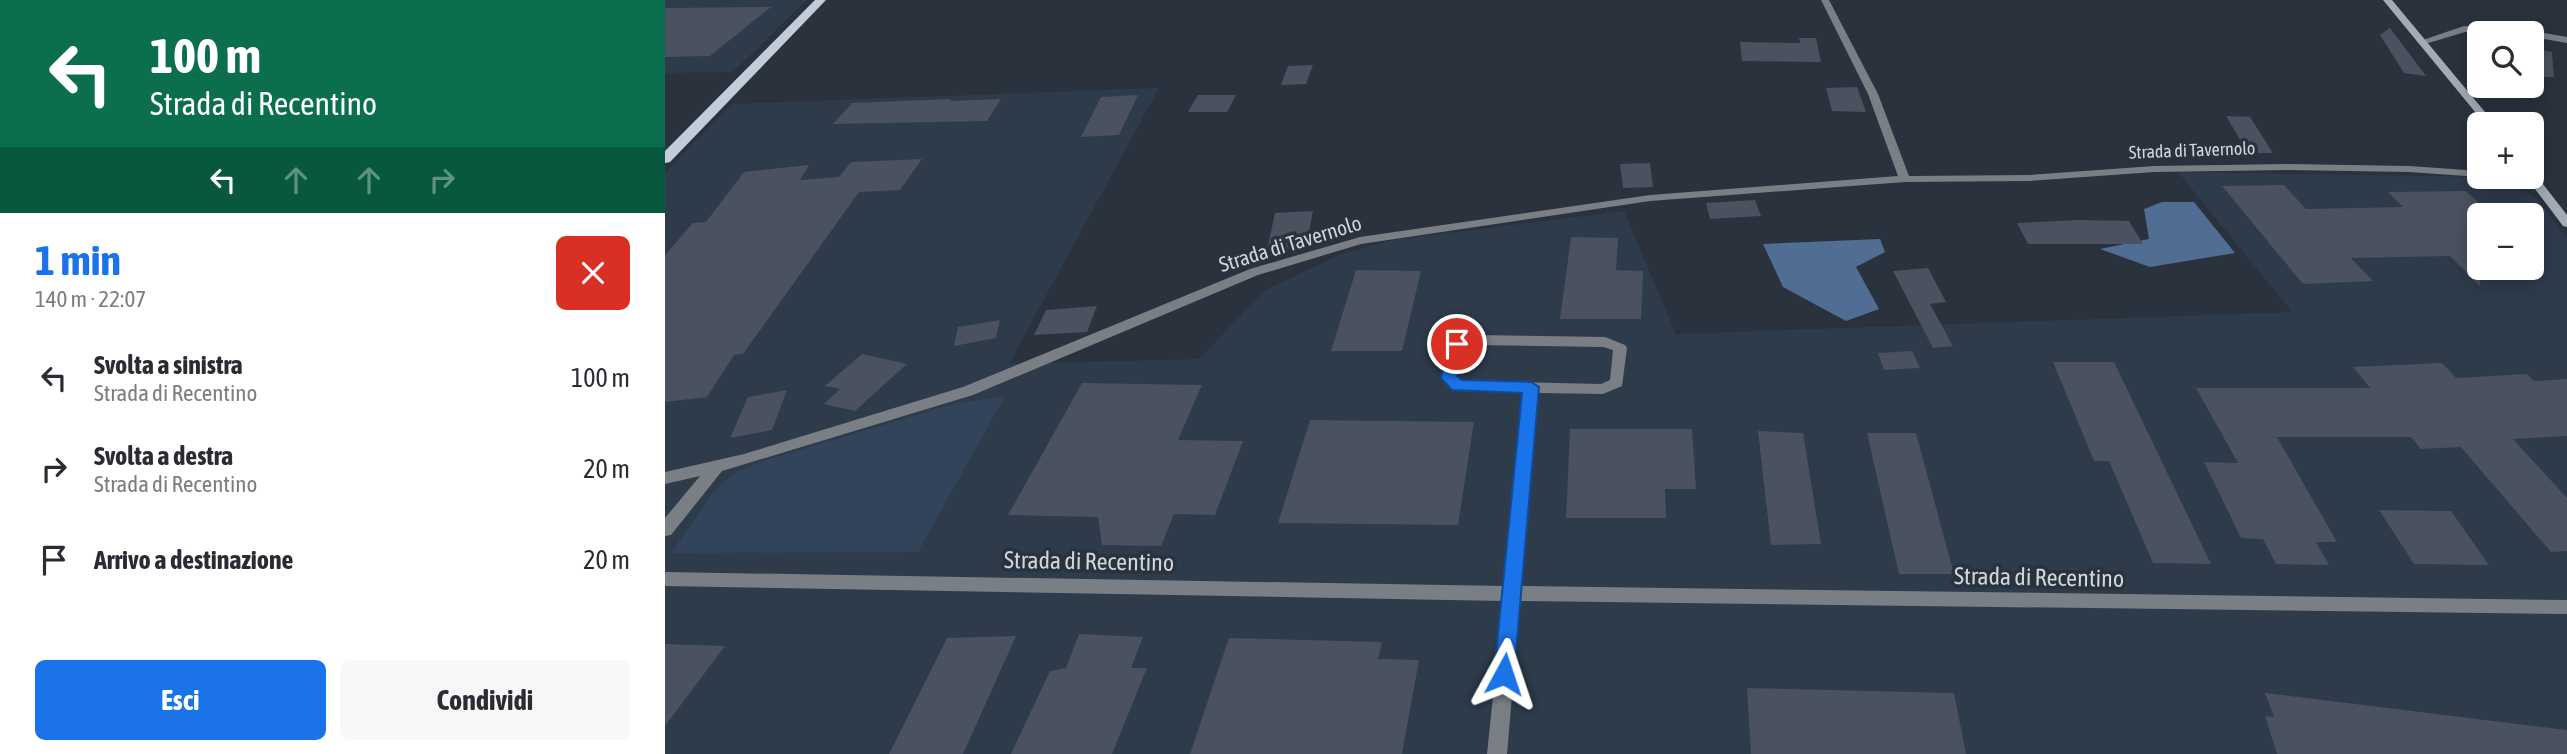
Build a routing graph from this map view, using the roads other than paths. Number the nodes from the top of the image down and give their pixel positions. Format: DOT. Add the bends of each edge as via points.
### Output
graph roads {
  1 [pos="821,0"];
  2 [pos="1825,0"];
  3 [pos="2387,0"];
  4 [pos="2467,29"];
  5 [pos="2544,36"];
  6 [pos="2567,40"];
  7 [pos="2422,42"];
  8 [pos="2480,112"];
  9 [pos="665,159"];
  10 [pos="2467,173"];
  11 [pos="1905,179"];
  12 [pos="2541,189"];
  13 [pos="2567,223"];
  14 [pos="1531,387"];
  15 [pos="716,467"];
  16 [pos="665,478"];
  17 [pos="665,530"];
  18 [pos="665,579"];
  19 [pos="1511,593"];
  20 [pos="2567,607"];
  21 [pos="1497,754"];
  1 -- 9 [label="main road"];
  2 -- 11 [label="street" via="1873,94"];
  3 -- 7 [label="street"];
  4 -- 7 [label="street"];
  5 -- 6 [label="street"];
  7 -- 8 [label="street"];
  10 -- 11 [label="street, Strada di Tavernolo" via="2288,167"];
  11 -- 15 [label="street, Strada di Tavernolo" via="1650,198 1360,241 1254,272 968,391"];
  12 -- 13 [label="street"];
  14 -- 14 [label="street" via="1604,389 1616,383 1620,348 1605,342 1472,340 1457,344 1449,378 1458,386"];
  14 -- 19 [label="street"];
  15 -- 16 [label="street, Strada di Tavernolo"];
  15 -- 17 [label="street"];
  18 -- 19 [label="street, Strada di Recentino"];
  19 -- 20 [label="street, Strada di Recentino"];
  19 -- 21 [label="street"];
}
